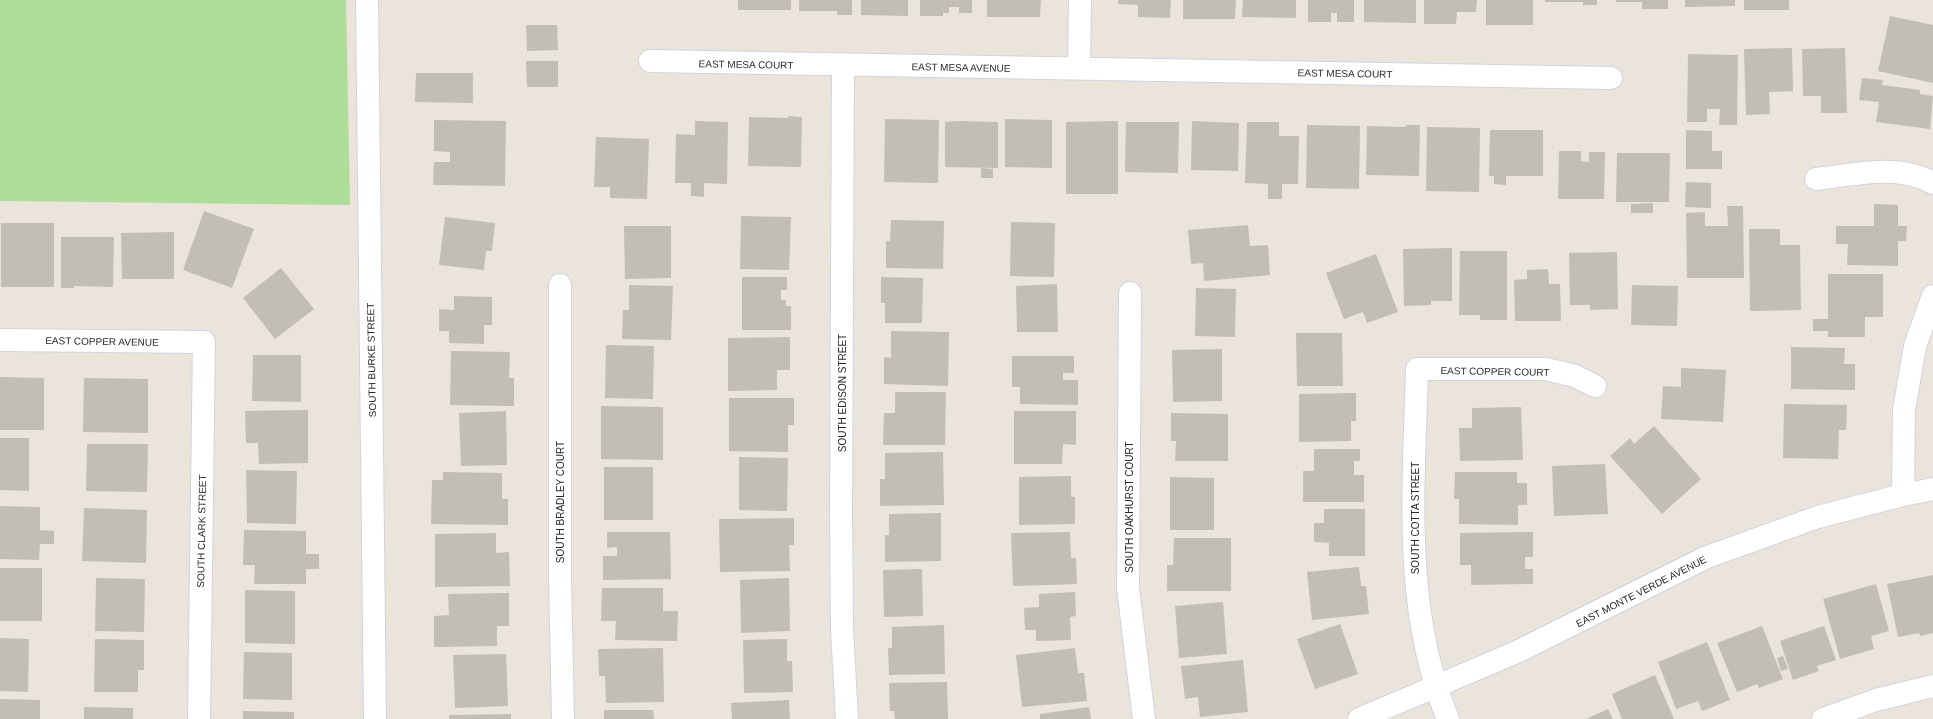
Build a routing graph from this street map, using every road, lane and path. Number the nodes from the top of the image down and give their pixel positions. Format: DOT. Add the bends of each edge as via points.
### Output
graph roads {
  1 [pos="367,0"];
  2 [pos="1080,0"];
  3 [pos="650,61"];
  4 [pos="843,66"];
  5 [pos="1079,68"];
  6 [pos="1611,78"];
  7 [pos="1816,179"];
  8 [pos="1933,183"];
  9 [pos="560,285"];
  10 [pos="1130,293"];
  11 [pos="1933,296"];
  12 [pos="0,340"];
  13 [pos="204,342"];
  14 [pos="1417,370"];
  15 [pos="1595,386"];
  16 [pos="1933,489"];
  17 [pos="1903,495"];
  18 [pos="1933,686"];
  19 [pos="1436,688"];
  20 [pos="199,719"];
  21 [pos="376,719"];
  22 [pos="563,719"];
  23 [pos="847,719"];
  24 [pos="1144,719"];
  25 [pos="1359,719"];
  26 [pos="1448,719"];
  27 [pos="1823,719"];
  1 -- 21 [label="street, SOUTH BURKE STREET"];
  2 -- 5 [label="street"];
  3 -- 4 [label="street, EAST MESA COURT"];
  4 -- 5 [label="street, EAST MESA AVENUE"];
  4 -- 23 [label="street, SOUTH EDISON STREET" via="841,528 842,629"];
  5 -- 6 [label="street, EAST MESA COURT"];
  7 -- 8 [label="street" via="1896,171 1921,176"];
  9 -- 22 [label="street, SOUTH BRADLEY COURT" via="560,577"];
  10 -- 24 [label="street, SOUTH OAKHURST COURT" via="1128,588"];
  11 -- 17 [label="street" via="1915,346 1904,410"];
  12 -- 13 [label="street, EAST COPPER AVENUE"];
  13 -- 20 [label="street, SOUTH CLARK STREET"];
  14 -- 15 [label="street, EAST COPPER COURT" via="1546,370 1574,376"];
  14 -- 19 [label="street, SOUTH COTTA STREET" via="1415,573 1427,654"];
  16 -- 17 [label="street, EAST MONTE VERDE AVENUE"];
  17 -- 19 [label="street, EAST MONTE VERDE AVENUE" via="1818,517 1707,557 1526,648"];
  18 -- 27 [label="street" via="1876,700"];
  19 -- 25 [label="street, EAST MONTE VERDE AVENUE"];
  19 -- 26 [label="street, SOUTH COTTA STREET"];
}
